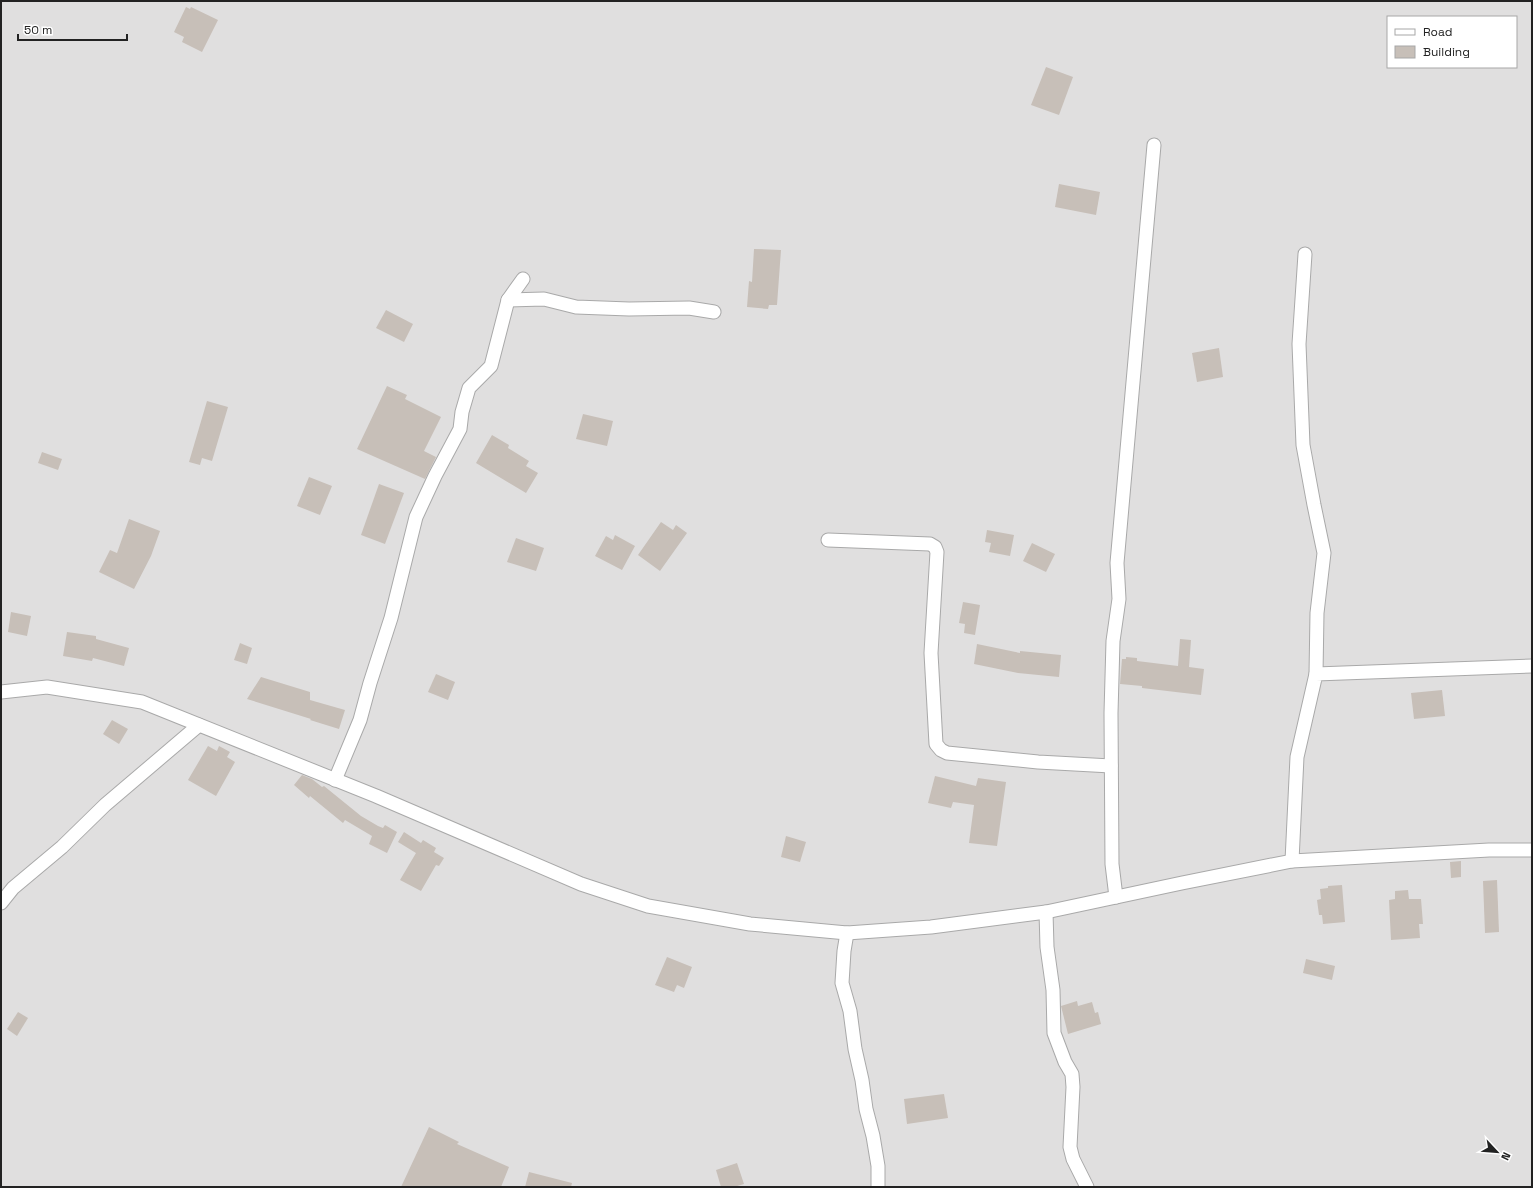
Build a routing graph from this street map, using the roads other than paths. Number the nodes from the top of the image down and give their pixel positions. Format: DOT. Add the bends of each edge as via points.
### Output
graph roads {
  1 [pos="1154,145"];
  2 [pos="1305,254"];
  3 [pos="523,279"];
  4 [pos="508,300"];
  5 [pos="714,312"];
  6 [pos="828,540"];
  7 [pos="1532,666"];
  8 [pos="1316,674"];
  9 [pos="1,692"];
  10 [pos="198,725"];
  11 [pos="1111,766"];
  12 [pos="335,780"];
  13 [pos="1532,850"];
  14 [pos="1292,862"];
  15 [pos="1116,897"];
  16 [pos="1,903"];
  17 [pos="1046,912"];
  18 [pos="847,933"];
  19 [pos="878,1187"];
  20 [pos="1087,1187"];
  1 -- 11 [label="street" via="1116,563 1119,599 1111,675"];
  2 -- 8 [label="street" via="1299,344 1303,445 1324,553 1316,613"];
  3 -- 4 [label="street"];
  4 -- 5 [label="street" via="544,299 576,307 689,308"];
  4 -- 12 [label="street" via="491,366 469,388 460,429 416,517 391,618 360,720"];
  6 -- 11 [label="street" via="930,544 935,547 937,552 931,653 936,744 941,750 947,753 1038,762"];
  7 -- 8 [label="street"];
  8 -- 14 [label="street" via="1297,757"];
  9 -- 10 [label="street" via="47,687 142,702"];
  10 -- 12 [label="street"];
  10 -- 16 [label="street" via="13,888"];
  11 -- 15 [label="street" via="1112,864"];
  12 -- 18 [label="street" via="581,884 648,906 750,924"];
  13 -- 14 [label="street" via="1489,850"];
  14 -- 15 [label="street"];
  15 -- 17 [label="street"];
  17 -- 18 [label="street" via="931,927"];
  17 -- 20 [label="street" via="1054,1033 1072,1074 1070,1147 1073,1160"];
  18 -- 19 [label="street" via="842,983 850,1011 873,1136 878,1166"];
}
